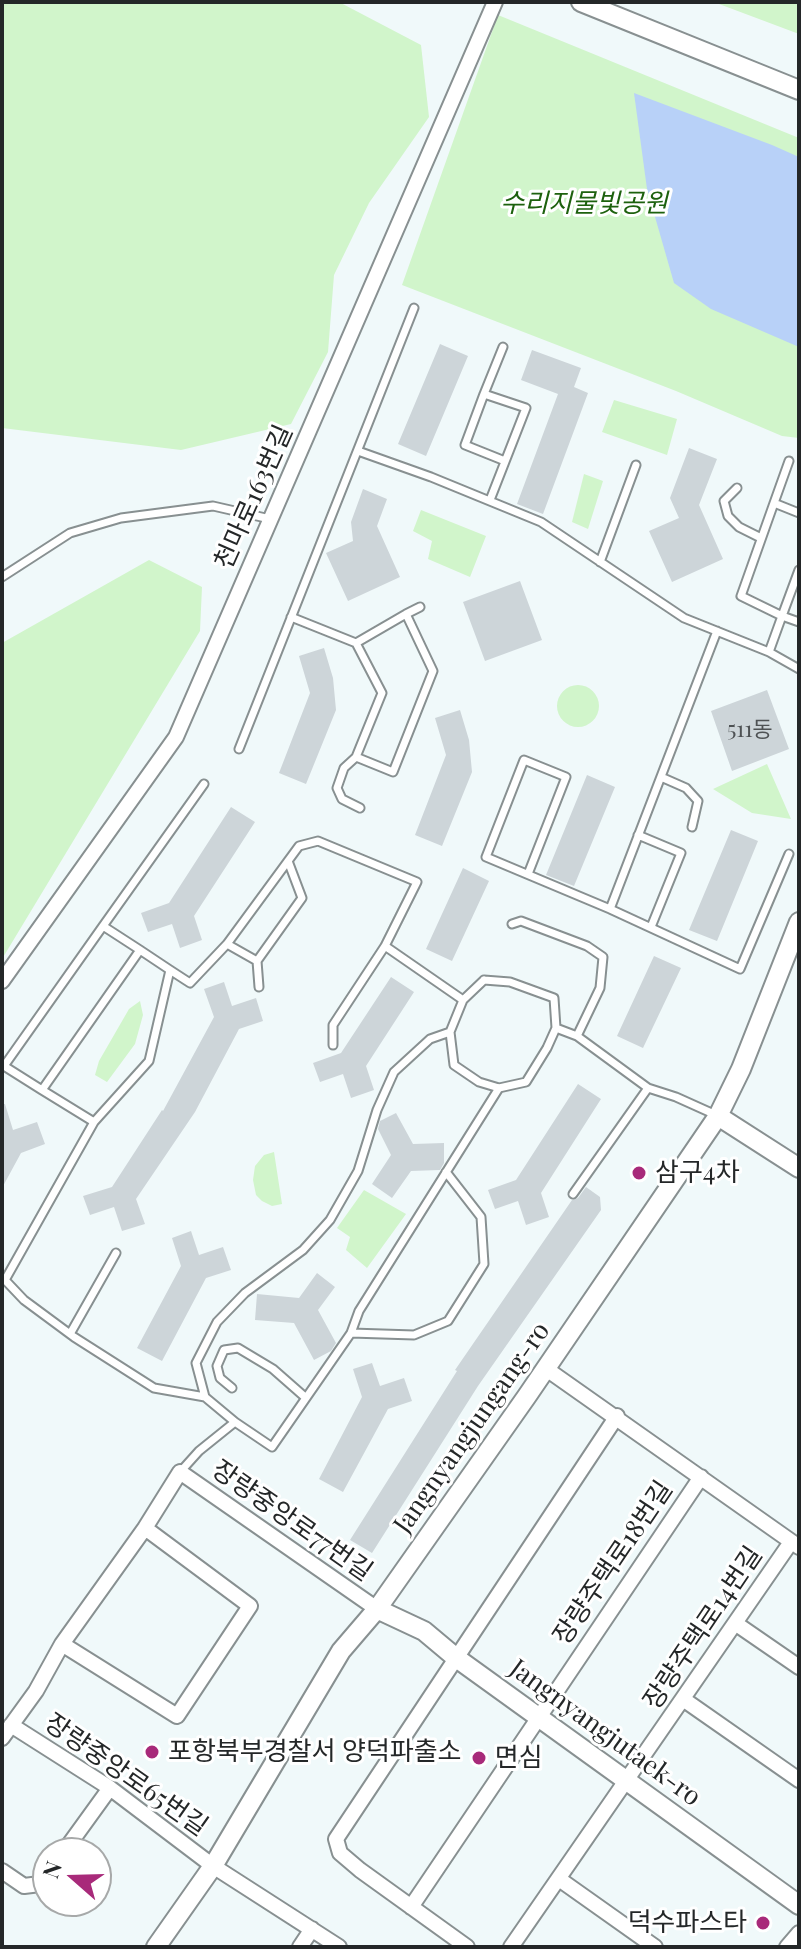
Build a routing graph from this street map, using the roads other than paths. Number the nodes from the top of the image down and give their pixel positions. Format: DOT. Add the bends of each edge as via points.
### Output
graph roads {
  1 [pos="495,2"];
  2 [pos="581,2"];
  3 [pos="799,90"];
  4 [pos="414,308"];
  5 [pos="503,347"];
  6 [pos="484,394"];
  7 [pos="358,451"];
  8 [pos="505,461"];
  9 [pos="789,461"];
  10 [pos="636,465"];
  11 [pos="737,488"];
  12 [pos="490,500"];
  13 [pos="774,503"];
  14 [pos="799,513"];
  15 [pos="270,519"];
  16 [pos="761,538"];
  17 [pos="600,562"];
  18 [pos="799,570"];
  19 [pos="2,577"];
  20 [pos="420,607"];
  21 [pos="406,614"];
  22 [pos="782,616"];
  23 [pos="291,617"];
  24 [pos="799,622"];
  25 [pos="717,631"];
  26 [pos="356,643"];
  27 [pos="769,652"];
  28 [pos="799,669"];
  29 [pos="239,749"];
  30 [pos="356,757"];
  31 [pos="661,777"];
  32 [pos="204,784"];
  33 [pos="360,808"];
  34 [pos="692,827"];
  35 [pos="638,835"];
  36 [pos="789,854"];
  37 [pos="288,861"];
  38 [pos="528,874"];
  39 [pos="610,909"];
  40 [pos="799,922"];
  41 [pos="512,924"];
  42 [pos="103,926"];
  43 [pos="651,927"];
  44 [pos="227,944"];
  45 [pos="385,946"];
  46 [pos="140,950"];
  47 [pos="257,961"];
  48 [pos="170,970"];
  49 [pos="2,981"];
  50 [pos="259,987"];
  51 [pos="463,1000"];
  52 [pos="556,1028"];
  53 [pos="450,1032"];
  54 [pos="577,1036"];
  55 [pos="333,1045"];
  56 [pos="3,1068"];
  57 [pos="499,1088"];
  58 [pos="648,1088"];
  59 [pos="42,1090"];
  60 [pos="718,1116"];
  61 [pos="94,1122"];
  62 [pos="799,1168"];
  63 [pos="446,1172"];
  64 [pos="573,1194"];
  65 [pos="116,1253"];
  66 [pos="351,1333"];
  67 [pos="70,1334"];
  68 [pos="545,1368"];
  69 [pos="232,1388"];
  70 [pos="205,1397"];
  71 [pos="306,1398"];
  72 [pos="617,1416"];
  73 [pos="235,1422"];
  74 [pos="180,1472"];
  75 [pos="701,1477"];
  76 [pos="145,1528"];
  77 [pos="795,1544"];
  78 [pos="377,1609"];
  79 [pos="735,1623"];
  80 [pos="62,1644"];
  81 [pos="455,1657"];
  82 [pos="799,1667"];
  83 [pos="683,1699"];
  84 [pos="537,1716"];
  85 [pos="11,1725"];
  86 [pos="2,1738"];
  87 [pos="799,1780"];
  88 [pos="627,1781"];
  89 [pos="110,1788"];
  90 [pos="75,1837"];
  91 [pos="213,1866"];
  92 [pos="2,1871"];
  93 [pos="559,1879"];
  94 [pos="32,1885"];
  95 [pos="799,1905"];
  96 [pos="411,1907"];
  97 [pos="312,1929"];
  98 [pos="799,1933"];
  99 [pos="156,1947"];
  100 [pos="300,1947"];
  101 [pos="339,1947"];
  102 [pos="467,1947"];
  103 [pos="511,1947"];
  104 [pos="655,1947"];
  105 [pos="787,1947"];
  1 -- 15 [label="street, 천마로163번길"];
  2 -- 3 [label="street"];
  4 -- 7 [label="lane"];
  5 -- 6 [label="lane"];
  6 -- 8 [label="lane" via="465,445"];
  6 -- 8 [label="lane" via="526,408"];
  7 -- 12 [label="lane"];
  7 -- 23 [label="lane"];
  8 -- 12 [label="lane"];
  9 -- 13 [label="lane"];
  10 -- 17 [label="lane"];
  11 -- 16 [label="lane" via="724,501 728,516"];
  12 -- 17 [label="lane" via="541,522"];
  13 -- 14 [label="lane"];
  13 -- 16 [label="lane"];
  15 -- 19 [label="lane" via="213,506 121,518 70,533"];
  15 -- 49 [label="street, 천마로163번길" via="176,737"];
  16 -- 22 [label="lane" via="741,596"];
  17 -- 25 [label="lane" via="684,618"];
  18 -- 22 [label="lane"];
  20 -- 21 [label="lane"];
  21 -- 26 [label="lane"];
  21 -- 30 [label="lane" via="433,671 393,772"];
  22 -- 24 [label="lane"];
  22 -- 27 [label="lane"];
  23 -- 26 [label="lane"];
  23 -- 29 [label="lane"];
  25 -- 27 [label="lane"];
  25 -- 31 [label="lane"];
  26 -- 30 [label="lane" via="382,693"];
  27 -- 28 [label="lane"];
  30 -- 33 [label="lane" via="344,768 337,788 342,799"];
  31 -- 34 [label="lane" via="686,788 698,801"];
  31 -- 35 [label="lane"];
  32 -- 42 [label="lane"];
  35 -- 39 [label="lane"];
  35 -- 43 [label="lane" via="681,853"];
  36 -- 43 [label="lane" via="740,969"];
  37 -- 44 [label="lane"];
  37 -- 45 [label="lane" via="299,846 318,841 417,882"];
  37 -- 47 [label="lane" via="302,898"];
  38 -- 38 [label="lane" via="486,857 524,760 566,777"];
  38 -- 39 [label="lane"];
  39 -- 43 [label="lane"];
  40 -- 60 [label="street, Jangnyangjungang-ro"];
  41 -- 54 [label="lane" via="521,921 603,957 600,988"];
  42 -- 46 [label="lane"];
  42 -- 56 [label="lane"];
  44 -- 47 [label="lane"];
  44 -- 48 [label="lane" via="190,983"];
  45 -- 51 [label="lane"];
  45 -- 55 [label="lane" via="333,1025"];
  46 -- 48 [label="lane"];
  46 -- 59 [label="lane"];
  47 -- 50 [label="lane"];
  48 -- 61 [label="lane" via="149,1061"];
  51 -- 52 [label="lane" via="484,980 510,982 554,998"];
  51 -- 53 [label="lane"];
  52 -- 54 [label="lane"];
  52 -- 57 [label="lane" via="526,1082"];
  53 -- 57 [label="lane" via="454,1065"];
  53 -- 70 [label="lane" via="430,1039 394,1072 358,1171 330,1220 303,1250 245,1293 217,1322 196,1363"];
  54 -- 58 [label="lane"];
  56 -- 59 [label="lane"];
  57 -- 63 [label="lane"];
  58 -- 60 [label="lane"];
  58 -- 64 [label="lane"];
  59 -- 61 [label="lane"];
  60 -- 62 [label="street"];
  60 -- 68 [label="street, Jangnyangjungang-ro"];
  61 -- 67 [label="lane" via="5,1280"];
  63 -- 66 [label="lane" via="359,1311"];
  63 -- 66 [label="lane" via="481,1217 484,1264 448,1321 414,1335"];
  65 -- 67 [label="lane"];
  66 -- 71 [label="lane"];
  67 -- 70 [label="lane" via="154,1388"];
  68 -- 72 [label="street"];
  68 -- 78 [label="street, Jangnyangjungang-ro"];
  69 -- 71 [label="lane" via="220,1378 217,1366 224,1350 238,1348"];
  70 -- 73 [label="lane"];
  71 -- 73 [label="lane" via="272,1447"];
  72 -- 75 [label="street"];
  72 -- 81 [label="street"];
  73 -- 74 [label="lane"];
  74 -- 76 [label="street"];
  74 -- 78 [label="street, 장량중앙로77번길"];
  75 -- 77 [label="street"];
  75 -- 84 [label="street, 장량주택로18번길"];
  76 -- 80 [label="street"];
  76 -- 80 [label="street" via="250,1606 177,1716"];
  77 -- 79 [label="street, 장량주택로14번길"];
  78 -- 81 [label="street, Jangnyangjutaek-ro" via="424,1631"];
  78 -- 91 [label="street, Jangnyangjungang-ro" via="341,1651"];
  79 -- 82 [label="street"];
  79 -- 83 [label="street, 장량주택로14번길"];
  80 -- 85 [label="street"];
  81 -- 84 [label="street, Jangnyangjutaek-ro"];
  81 -- 96 [label="street" via="336,1839 340,1853"];
  83 -- 87 [label="street"];
  83 -- 88 [label="street, 장량주택로14번길"];
  84 -- 88 [label="street, Jangnyangjutaek-ro"];
  84 -- 96 [label="street, 장량주택로18번길"];
  85 -- 86 [label="street"];
  85 -- 89 [label="street, 장량중앙로65번길"];
  88 -- 93 [label="street, 장량주택로14번길"];
  88 -- 95 [label="street, Jangnyangjutaek-ro"];
  89 -- 90 [label="street"];
  89 -- 91 [label="street, 장량중앙로65번길"];
  91 -- 97 [label="street, 장량중앙로65번길"];
  91 -- 99 [label="street, Jangnyangjungang-ro"];
  92 -- 94 [label="street" via="24,1886"];
  93 -- 103 [label="street, 장량주택로14번길"];
  93 -- 104 [label="street"];
  96 -- 102 [label="street"];
  97 -- 100 [label="street"];
  97 -- 101 [label="street, 장량중앙로65번길"];
  98 -- 105 [label="street"];
}
